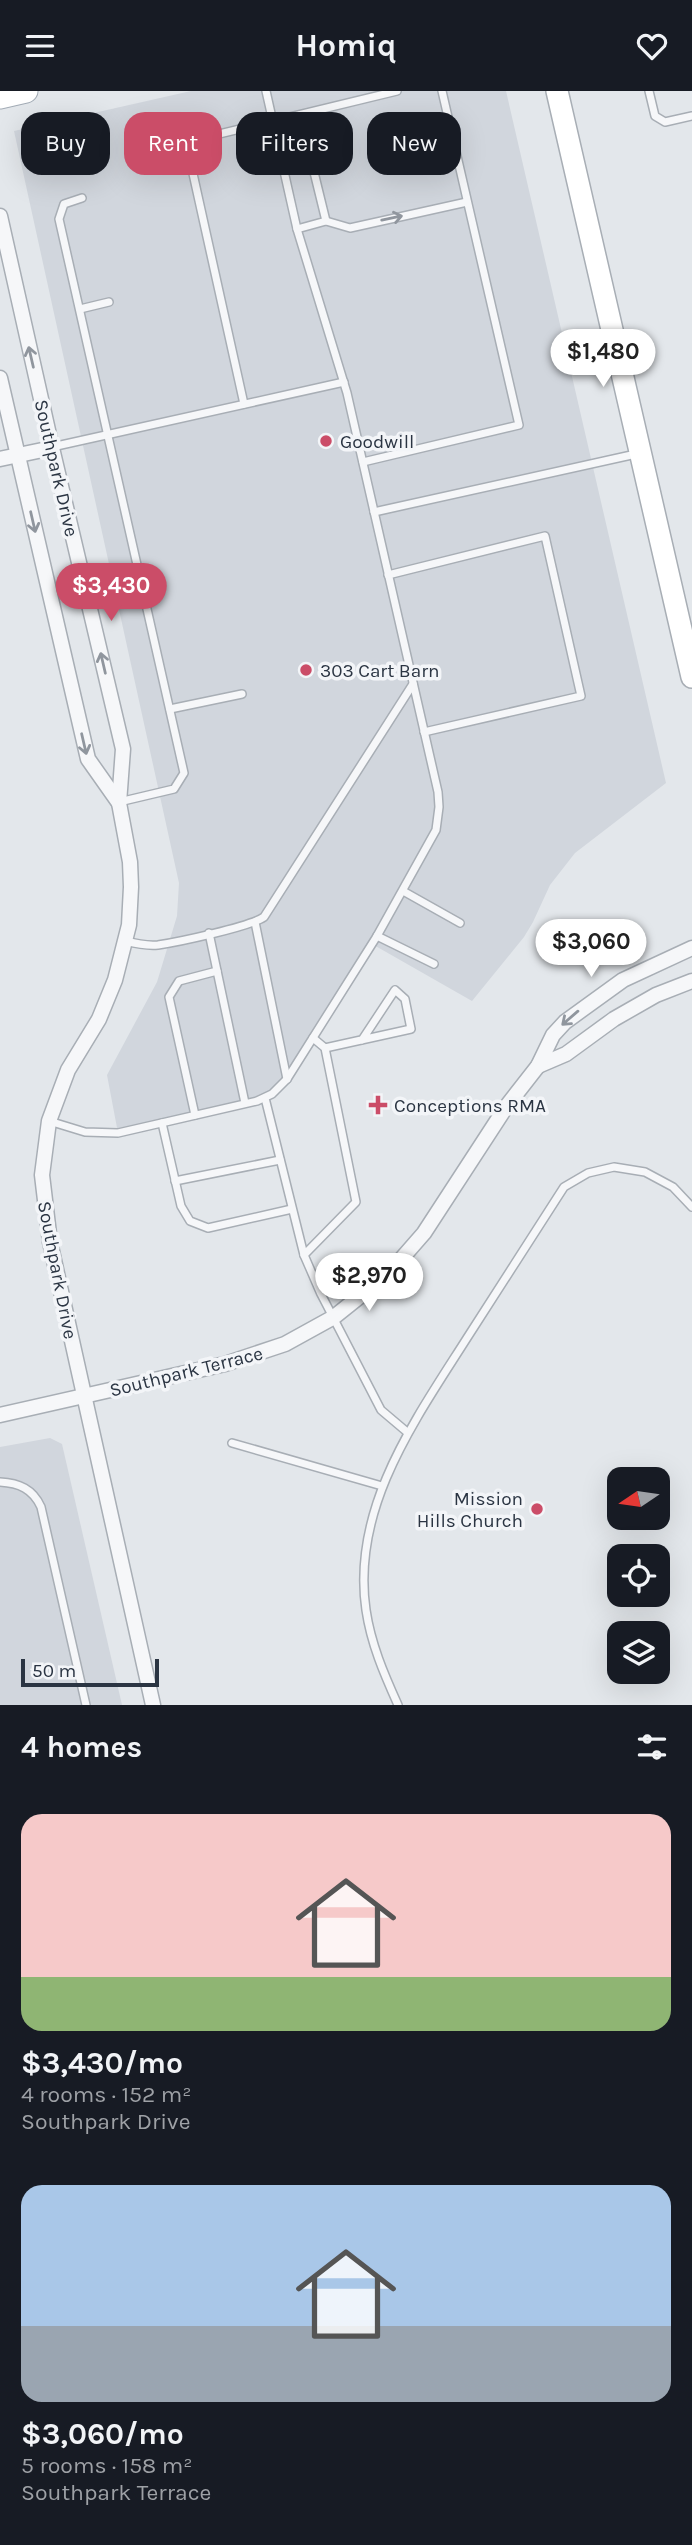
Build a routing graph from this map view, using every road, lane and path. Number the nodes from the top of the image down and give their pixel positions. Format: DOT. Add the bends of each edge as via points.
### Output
graph roads {
  1 [pos="26,91"];
  2 [pos="266,91"];
  3 [pos="397,91"];
  4 [pos="442,91"];
  5 [pos="557,91"];
  6 [pos="649,91"];
  7 [pos="0,97"];
  8 [pos="271,112"];
  9 [pos="312,112"];
  10 [pos="692,116"];
  11 [pos="236,130"];
  12 [pos="285,175"];
  13 [pos="315,175"];
  14 [pos="82,198"];
  15 [pos="467,202"];
  16 [pos="0,216"];
  17 [pos="326,221"];
  18 [pos="297,229"];
  19 [pos="109,302"];
  20 [pos="80,309"];
  21 [pos="0,378"];
  22 [pos="344,382"];
  23 [pos="244,404"];
  24 [pos="108,435"];
  25 [pos="52,447"];
  26 [pos="639,453"];
  27 [pos="18,455"];
  28 [pos="0,459"];
  29 [pos="363,462"];
  30 [pos="374,512"];
  31 [pos="388,575"];
  32 [pos="692,677"];
  33 [pos="413,684"];
  34 [pos="242,694"];
  35 [pos="170,709"];
  36 [pos="424,732"];
  37 [pos="119,803"];
  38 [pos="402,891"];
  39 [pos="255,922"];
  40 [pos="460,923"];
  41 [pos="209,933"];
  42 [pos="377,936"];
  43 [pos="126,941"];
  44 [pos="692,948"];
  45 [pos="434,964"];
  46 [pos="217,971"];
  47 [pos="692,981"];
  48 [pos="313,1038"];
  49 [pos="362,1040"];
  50 [pos="325,1048"];
  51 [pos="538,1066"];
  52 [pos="287,1079"];
  53 [pos="265,1098"];
  54 [pos="245,1104"];
  55 [pos="195,1115"];
  56 [pos="49,1121"];
  57 [pos="162,1123"];
  58 [pos="280,1160"];
  59 [pos="175,1181"];
  60 [pos="692,1207"];
  61 [pos="292,1209"];
  62 [pos="304,1255"];
  63 [pos="334,1317"];
  64 [pos="85,1396"];
  65 [pos="0,1415"];
  66 [pos="407,1432"];
  67 [pos="232,1443"];
  68 [pos="0,1482"];
  69 [pos="382,1486"];
  70 [pos="86,1705"];
  71 [pos="153,1705"];
  72 [pos="398,1705"];
  1 -- 7 [label="main road"];
  2 -- 8 [label="lane"];
  3 -- 9 [label="lane"];
  4 -- 15 [label="lane"];
  5 -- 26 [label="main road"];
  6 -- 10 [label="lane" via="655,116 665,122"];
  11 -- 23 [label="lane" via="186,142"];
  12 -- 18 [label="lane"];
  13 -- 17 [label="lane"];
  14 -- 20 [label="lane" via="64,204 59,219"];
  17 -- 15 [label="lane, one-way" via="349,228"];
  15 -- 29 [label="lane" via="519,425"];
  25 -- 16 [label="street, Southpark Drive, one-way"];
  17 -- 18 [label="lane"];
  18 -- 22 [label="lane"];
  19 -- 20 [label="lane"];
  20 -- 24 [label="lane"];
  21 -- 27 [label="street, Southpark Drive"];
  22 -- 23 [label="lane"];
  22 -- 29 [label="lane"];
  23 -- 24 [label="lane"];
  24 -- 25 [label="lane"];
  24 -- 35 [label="lane"];
  25 -- 27 [label="street"];
  37 -- 25 [label="street, Southpark Drive, one-way" via="123,749"];
  26 -- 30 [label="lane"];
  26 -- 32 [label="main road"];
  27 -- 28 [label="street"];
  27 -- 37 [label="street, Southpark Drive, one-way" via="88,759"];
  29 -- 30 [label="lane"];
  30 -- 31 [label="lane"];
  31 -- 33 [label="lane"];
  31 -- 36 [label="lane" via="545,536 581,696"];
  33 -- 36 [label="lane"];
  33 -- 39 [label="lane" via="273,905"];
  34 -- 35 [label="lane"];
  35 -- 37 [label="lane" via="184,773 174,789"];
  36 -- 38 [label="lane" via="438,792 438,820"];
  37 -- 43 [label="street, Southpark Drive" via="131,887"];
  38 -- 40 [label="lane"];
  38 -- 42 [label="lane"];
  39 -- 41 [label="lane"];
  39 -- 52 [label="lane"];
  41 -- 43 [label="lane" via="160,944"];
  41 -- 46 [label="lane"];
  42 -- 45 [label="lane"];
  42 -- 48 [label="lane"];
  43 -- 56 [label="street, Southpark Drive" via="109,999 68,1070"];
  44 -- 51 [label="street, Southpark Terrace, one-way" via="600,994 553,1035"];
  46 -- 54 [label="lane"];
  46 -- 55 [label="lane" via="178,981 169,997"];
  47 -- 51 [label="street, Southpark Terrace" via="656,995 566,1055"];
  48 -- 50 [label="lane"];
  48 -- 52 [label="lane"];
  49 -- 49 [label="lane" via="411,1029 404,999 395,990"];
  49 -- 50 [label="lane"];
  50 -- 62 [label="lane" via="356,1202"];
  51 -- 63 [label="street, Southpark Terrace" via="424,1233 389,1273"];
  52 -- 53 [label="lane"];
  53 -- 54 [label="lane"];
  53 -- 58 [label="lane"];
  54 -- 55 [label="lane"];
  55 -- 57 [label="lane"];
  56 -- 57 [label="lane" via="105,1134"];
  56 -- 64 [label="street, Southpark Drive" via="42,1175 45,1212"];
  57 -- 59 [label="lane"];
  58 -- 59 [label="lane"];
  58 -- 61 [label="lane"];
  59 -- 61 [label="lane" via="190,1221 208,1228"];
  60 -- 66 [label="lane" via="673,1187 645,1172 614,1167 588,1173 564,1187"];
  61 -- 62 [label="lane"];
  62 -- 63 [label="lane"];
  63 -- 64 [label="street, Southpark Terrace" via="256,1355"];
  63 -- 66 [label="lane" via="381,1410"];
  64 -- 65 [label="street, Southpark Terrace"];
  64 -- 71 [label="street, Southpark Drive"];
  66 -- 69 [label="lane"];
  67 -- 69 [label="lane"];
  68 -- 70 [label="lane" via="22,1486 41,1507"];
  69 -- 72 [label="lane" via="365,1563 366,1609 376,1655"];
}
